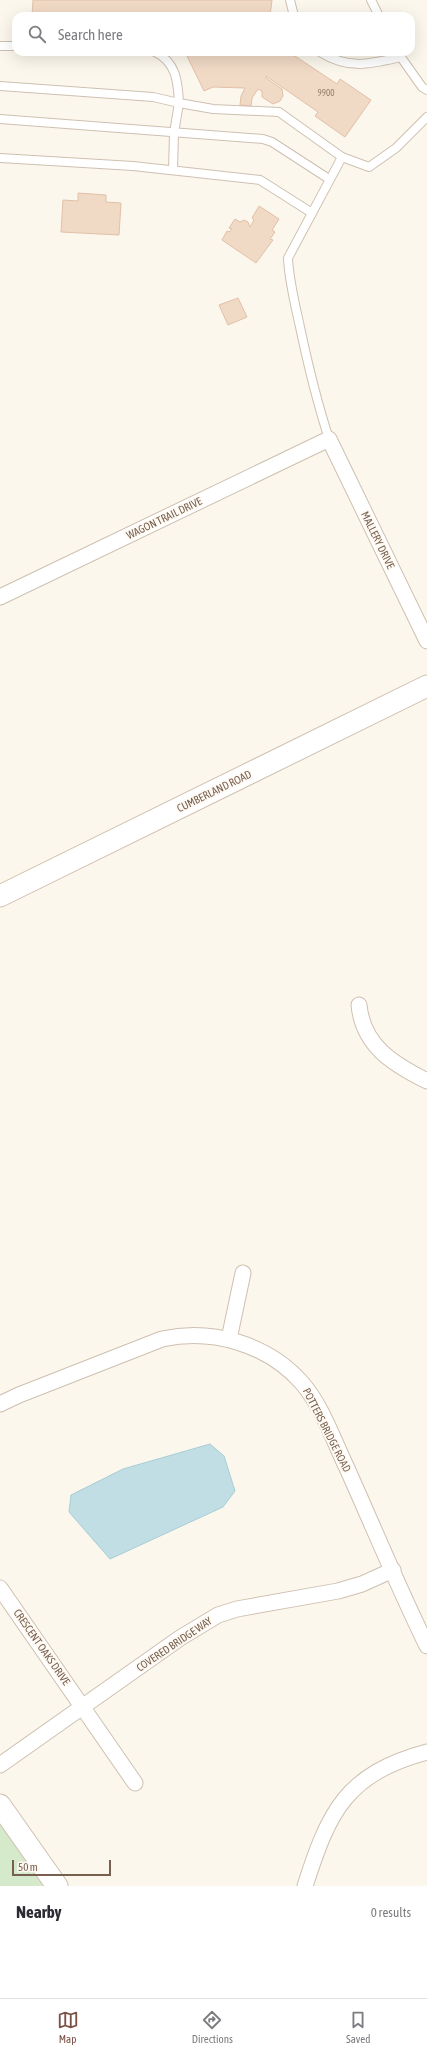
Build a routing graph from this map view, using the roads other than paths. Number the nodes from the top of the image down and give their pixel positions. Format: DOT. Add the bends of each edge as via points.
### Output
graph roads {
  1 [pos="290,0"];
  2 [pos="372,0"];
  3 [pos="293,12"];
  4 [pos="377,12"];
  5 [pos="0,46"];
  6 [pos="12,46"];
  7 [pos="161,56"];
  8 [pos="329,56"];
  9 [pos="393,56"];
  10 [pos="400,56"];
  11 [pos="0,86"];
  12 [pos="427,90"];
  13 [pos="179,103"];
  14 [pos="427,117"];
  15 [pos="0,119"];
  16 [pos="174,133"];
  17 [pos="342,157"];
  18 [pos="0,158"];
  19 [pos="173,170"];
  20 [pos="329,179"];
  21 [pos="312,213"];
  22 [pos="329,439"];
  23 [pos="0,597"];
  24 [pos="427,641"];
  25 [pos="427,686"];
  26 [pos="0,896"];
  27 [pos="359,1005"];
  28 [pos="427,1081"];
  29 [pos="243,1273"];
  30 [pos="229,1339"];
  31 [pos="0,1404"];
  32 [pos="393,1570"];
  33 [pos="0,1588"];
  34 [pos="427,1646"];
  35 [pos="84,1707"];
  36 [pos="427,1752"];
  37 [pos="0,1765"];
  38 [pos="135,1783"];
  39 [pos="0,1805"];
  40 [pos="57,1886"];
  41 [pos="305,1886"];
  1 -- 3 [label="lane"];
  2 -- 4 [label="lane"];
  5 -- 6 [label="lane"];
  7 -- 13 [label="lane" via="169,61 178,80"];
  8 -- 9 [label="lane" via="355,64 367,64"];
  10 -- 12 [label="lane"];
  11 -- 13 [label="lane" via="153,97"];
  13 -- 16 [label="lane"];
  13 -- 17 [label="lane" via="212,109 279,112"];
  14 -- 17 [label="lane" via="396,148 369,167"];
  15 -- 16 [label="lane"];
  16 -- 19 [label="lane"];
  16 -- 20 [label="lane" via="263,139 272,142"];
  17 -- 20 [label="lane"];
  18 -- 19 [label="lane"];
  19 -- 21 [label="lane" via="260,180"];
  20 -- 21 [label="lane"];
  21 -- 22 [label="lane" via="288,258 289,275 317,401"];
  22 -- 23 [label="street, WAGON TRAIL DRIVE"];
  22 -- 24 [label="street, MALLERY DRIVE"];
  25 -- 26 [label="street, CUMBERLAND ROAD"];
  27 -- 28 [label="street" via="363,1027 373,1043 387,1057"];
  29 -- 30 [label="street"];
  30 -- 31 [label="street, POTTERS BRIDGE ROAD" via="191,1335 162,1339 19,1394"];
  30 -- 32 [label="street, POTTERS BRIDGE ROAD" via="265,1353 279,1362 310,1394"];
  32 -- 34 [label="street, POTTERS BRIDGE ROAD"];
  32 -- 35 [label="street, COVERED BRIDGE WAY" via="362,1584 338,1591 237,1608 218,1615 180,1638"];
  33 -- 35 [label="street, CRESCENT OAKS DRIVE"];
  35 -- 37 [label="street, COVERED BRIDGE WAY"];
  35 -- 38 [label="street, CRESCENT OAKS DRIVE"];
  36 -- 41 [label="street" via="382,1768 344,1799 323,1834"];
  39 -- 40 [label="street"];
}
